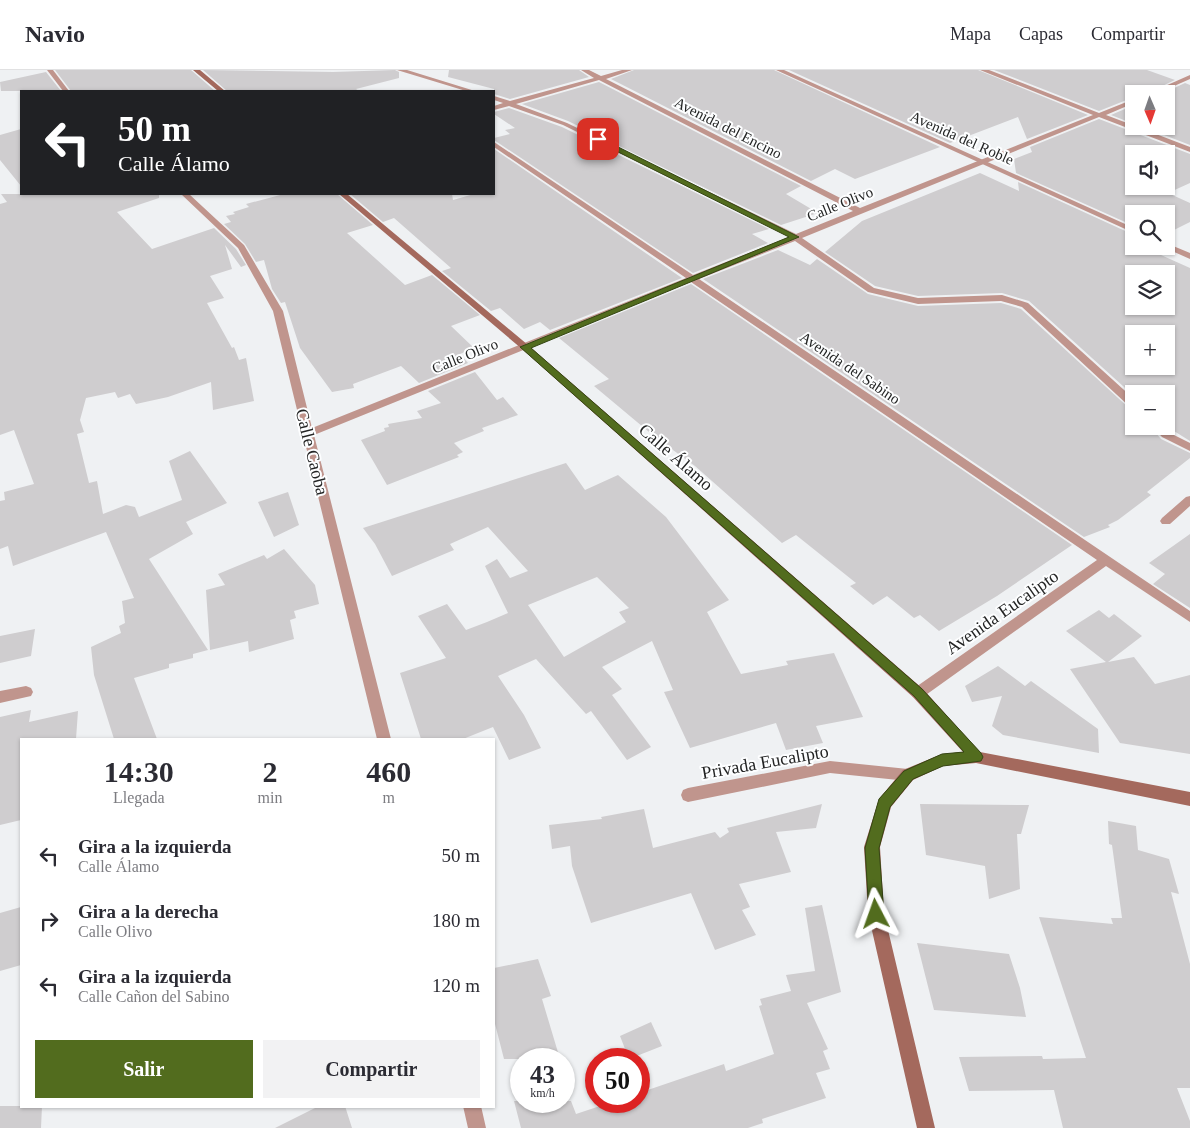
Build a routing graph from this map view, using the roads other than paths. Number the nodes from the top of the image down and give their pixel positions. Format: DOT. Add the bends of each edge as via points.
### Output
graph roads {
  1 [pos="50,70"];
  2 [pos="196,70"];
  3 [pos="400,70"];
  4 [pos="584,70"];
  5 [pos="629,70"];
  6 [pos="780,70"];
  7 [pos="983,70"];
  8 [pos="1188,75"];
  9 [pos="599,78"];
  10 [pos="1168,85"];
  11 [pos="65,90"];
  12 [pos="221,90"];
  13 [pos="469,90"];
  14 [pos="495,98"];
  15 [pos="512,103"];
  16 [pos="1125,105"];
  17 [pos="495,108"];
  18 [pos="1100,115"];
  19 [pos="495,145"];
  20 [pos="1190,150"];
  21 [pos="982,162"];
  22 [pos="190,195"];
  23 [pos="344,195"];
  24 [pos="859,211"];
  25 [pos="1125,226"];
  26 [pos="795,237"];
  27 [pos="1175,249"];
  28 [pos="1190,256"];
  29 [pos="692,279"];
  30 [pos="525,347"];
  31 [pos="1125,397"];
  32 [pos="307,434"];
  33 [pos="1166,435"];
  34 [pos="1190,448"];
  35 [pos="1190,500"];
  36 [pos="1166,521"];
  37 [pos="1107,559"];
  38 [pos="1190,617"];
  39 [pos="26,692"];
  40 [pos="918,693"];
  41 [pos="0,697"];
  42 [pos="384,738"];
  43 [pos="976,757"];
  44 [pos="908,775"];
  45 [pos="688,795"];
  46 [pos="1190,798"];
  47 [pos="473,1108"];
  48 [pos="478,1128"];
  49 [pos="926,1128"];
  1 -- 11 [label="street"];
  2 -- 12 [label="main road"];
  3 -- 13 [label="street"];
  4 -- 9 [label="street, Avenida del Encino"];
  5 -- 9 [label="street"];
  6 -- 21 [label="street, Avenida del Roble"];
  7 -- 18 [label="street"];
  8 -- 10 [label="street"];
  9 -- 15 [label="street"];
  9 -- 24 [label="street, Avenida del Encino"];
  14 -- 15 [label="street"];
  15 -- 17 [label="street"];
  15 -- 26 [label="street" via="614,147"];
  16 -- 18 [label="street, Calle Olivo"];
  18 -- 20 [label="street"];
  18 -- 21 [label="street, Calle Olivo"];
  19 -- 29 [label="street, Avenida del Sabino"];
  21 -- 24 [label="street, Calle Olivo"];
  21 -- 25 [label="street, Avenida del Roble"];
  22 -- 32 [label="street, Calle Caoba" via="241,247 278,311"];
  23 -- 30 [label="main road, Calle Álamo"];
  24 -- 26 [label="street, Calle Olivo"];
  26 -- 29 [label="street, Calle Olivo"];
  26 -- 31 [label="street" via="871,290 897,298 918,301 1002,298 1025,305"];
  27 -- 28 [label="street"];
  29 -- 30 [label="street, Calle Olivo"];
  29 -- 37 [label="street, Avenida del Sabino"];
  30 -- 32 [label="street, Calle Olivo"];
  30 -- 40 [label="main road, Calle Álamo"];
  32 -- 42 [label="street, Calle Caoba"];
  33 -- 34 [label="street"];
  35 -- 36 [label="street"];
  37 -- 38 [label="street, Avenida del Sabino"];
  37 -- 40 [label="street, Avenida Eucalipto"];
  39 -- 41 [label="street"];
  40 -- 43 [label="main road, Calle Álamo"];
  43 -- 44 [label="main road" via="942,760"];
  43 -- 46 [label="main road"];
  44 -- 45 [label="street, Privada Eucalipto" via="830,767"];
  44 -- 49 [label="main road" via="884,804 872,848 876,914"];
  47 -- 48 [label="street"];
}
